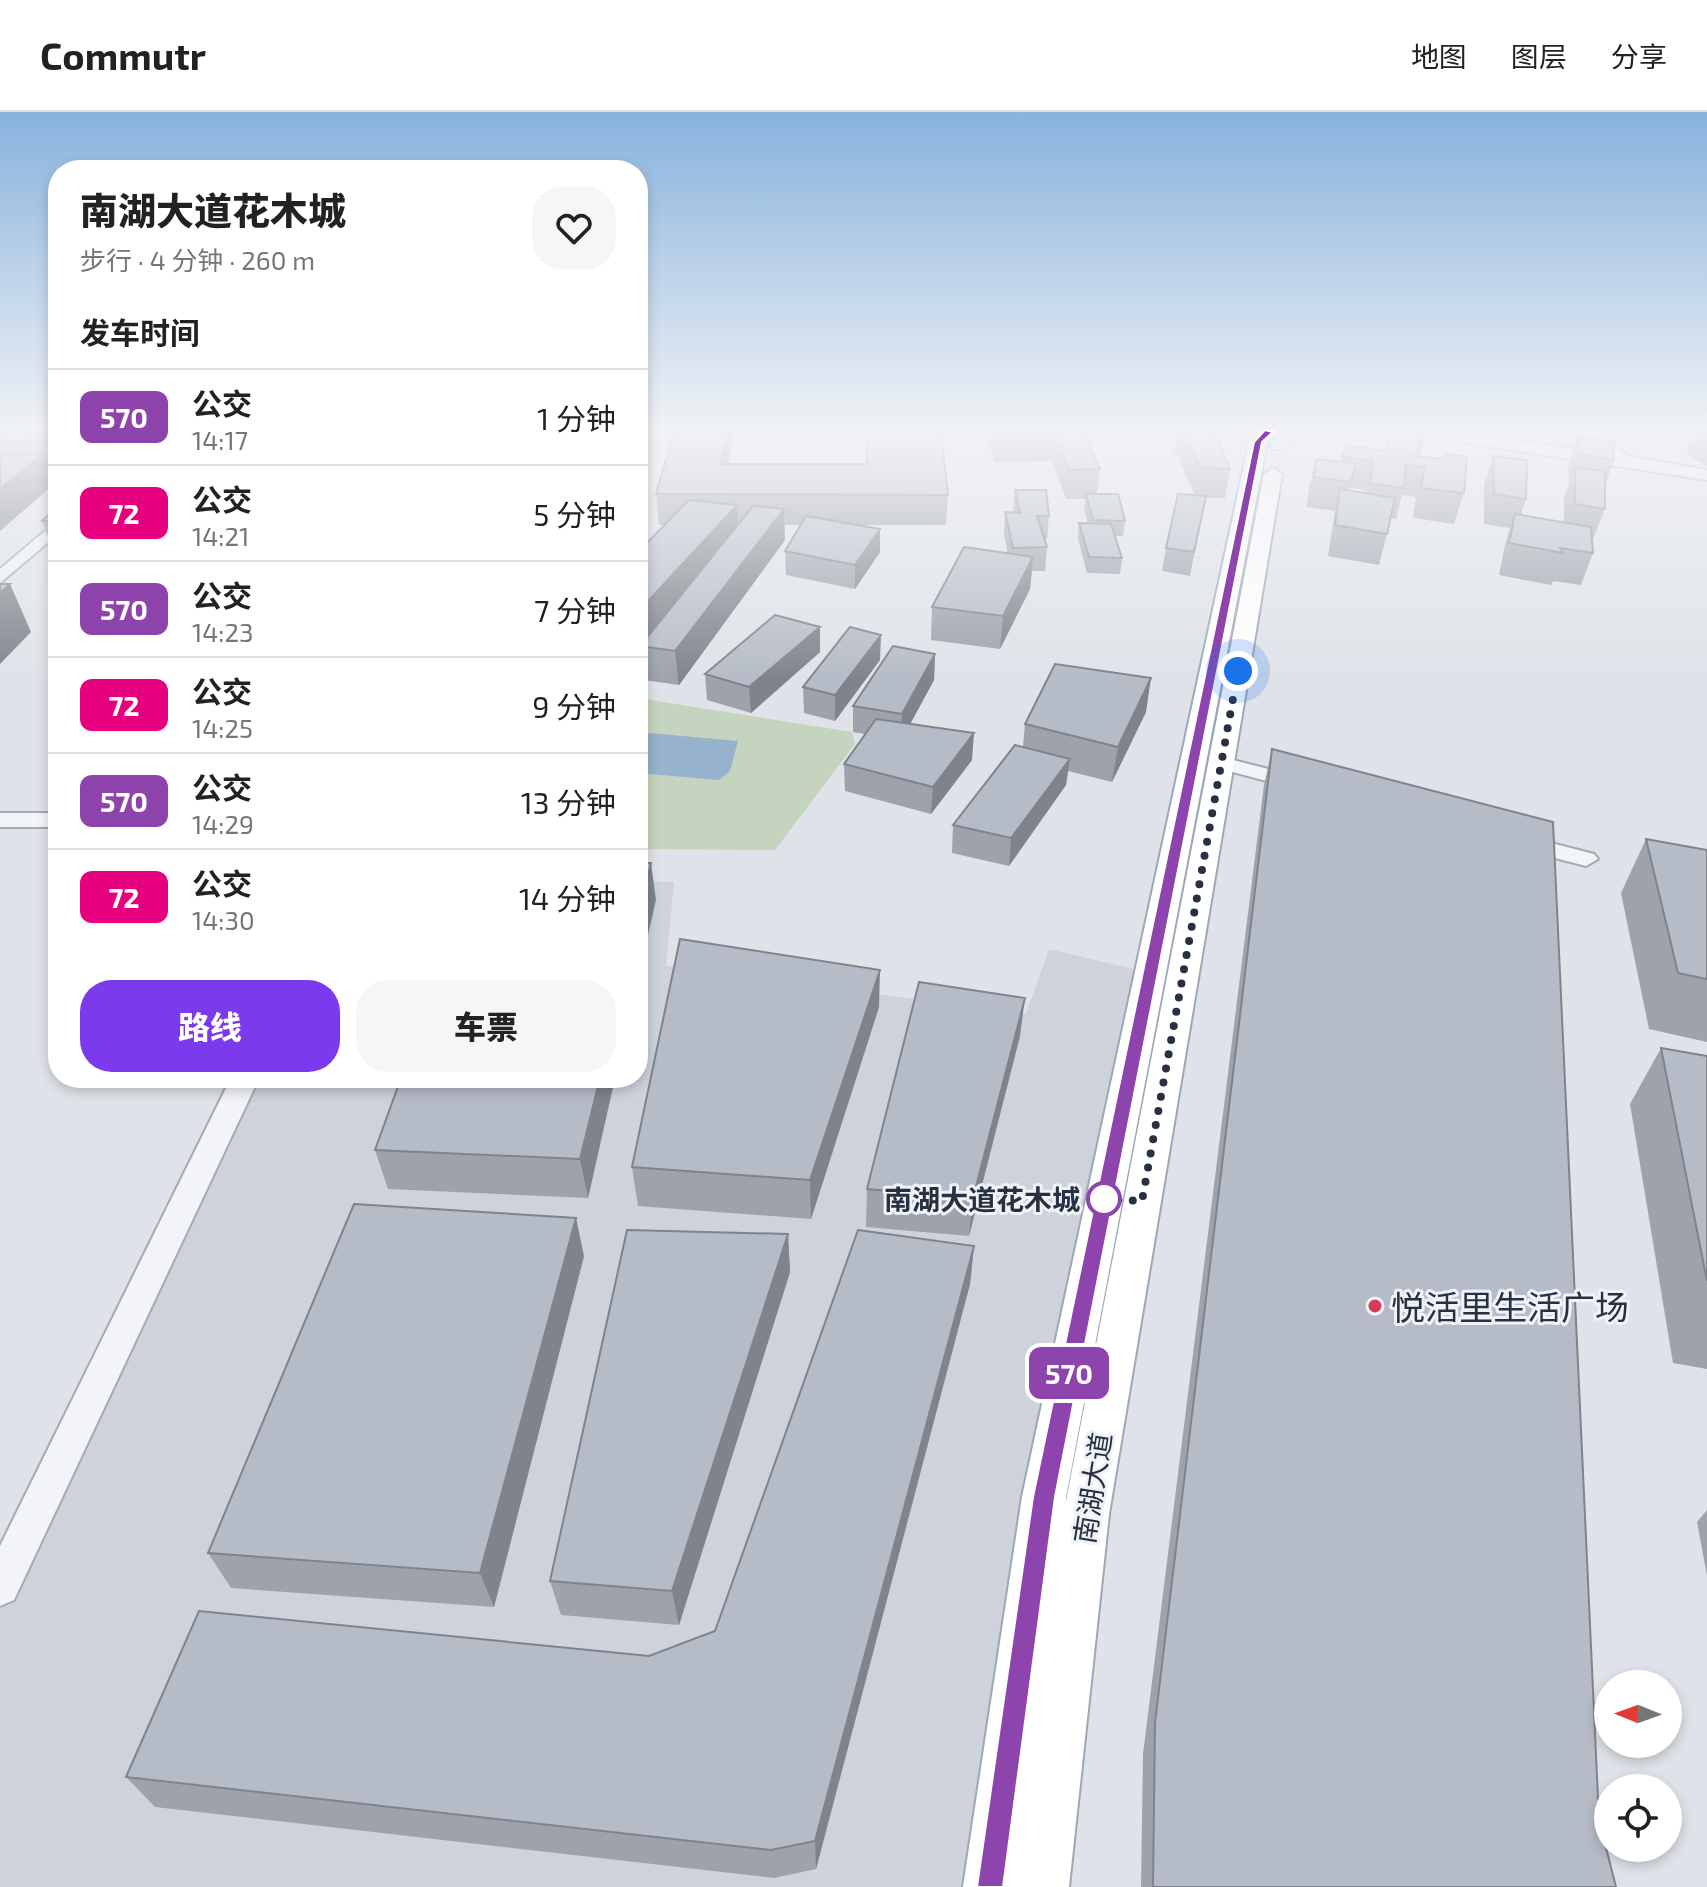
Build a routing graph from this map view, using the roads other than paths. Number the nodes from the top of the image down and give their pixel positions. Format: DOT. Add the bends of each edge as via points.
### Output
graph roads {
  1 [pos="1248,515"];
  2 [pos="1254,515"];
  3 [pos="48,534"];
  4 [pos="0,578"];
  5 [pos="1221,763"];
  6 [pos="1328,791"];
  7 [pos="0,820"];
  8 [pos="48,820"];
  9 [pos="1495,835"];
  10 [pos="1586,859"];
  11 [pos="240,1088"];
  12 [pos="0,1587"];
  13 [pos="990,1887"];
  14 [pos="1042,1887"];
  1 -- 13 [label="main road, 南湖大道" via="1044,1497"];
  2 -- 5 [label="main road, 南湖大道"];
  3 -- 4 [label="street"];
  5 -- 6 [label="street"];
  5 -- 14 [label="main road, 南湖大道" via="1086,1514"];
  7 -- 8 [label="street"];
  9 -- 10 [label="street"];
  11 -- 12 [label="street"];
}
